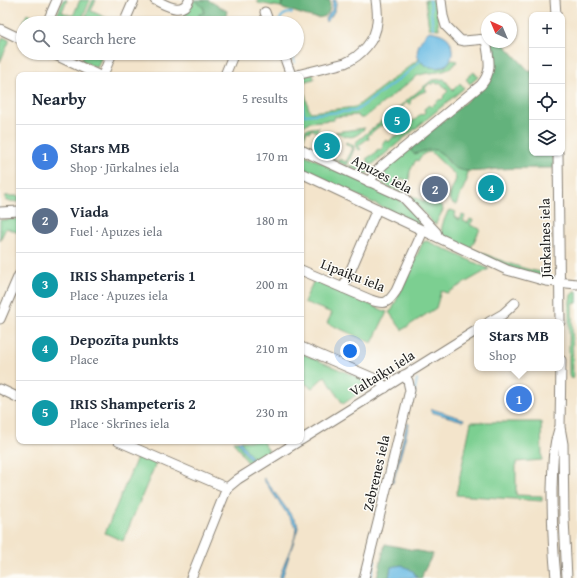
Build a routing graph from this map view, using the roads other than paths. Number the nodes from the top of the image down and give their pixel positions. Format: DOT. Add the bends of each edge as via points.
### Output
graph roads {
  1 [pos="57,0"];
  2 [pos="134,0"];
  3 [pos="155,0"];
  4 [pos="189,0"];
  5 [pos="376,0"];
  6 [pos="441,0"];
  7 [pos="555,0"];
  8 [pos="556,12"];
  9 [pos="50,16"];
  10 [pos="127,16"];
  11 [pos="0,29"];
  12 [pos="16,37"];
  13 [pos="481,39"];
  14 [pos="487,48"];
  15 [pos="66,60"];
  16 [pos="109,60"];
  17 [pos="231,60"];
  18 [pos="286,60"];
  19 [pos="92,72"];
  20 [pos="104,72"];
  21 [pos="226,72"];
  22 [pos="290,72"];
  23 [pos="304,73"];
  24 [pos="304,151"];
  25 [pos="558,156"];
  26 [pos="304,174"];
  27 [pos="370,182"];
  28 [pos="377,209"];
  29 [pos="0,212"];
  30 [pos="16,212"];
  31 [pos="423,231"];
  32 [pos="438,237"];
  33 [pos="304,271"];
  34 [pos="16,282"];
  35 [pos="560,282"];
  36 [pos="577,284"];
  37 [pos="343,288"];
  38 [pos="515,303"];
  39 [pos="0,319"];
  40 [pos="494,319"];
  41 [pos="560,319"];
  42 [pos="474,332"];
  43 [pos="304,348"];
  44 [pos="561,371"];
  45 [pos="404,376"];
  46 [pos="385,388"];
  47 [pos="0,389"];
  48 [pos="16,397"];
  49 [pos="560,428"];
  50 [pos="304,438"];
  51 [pos="125,444"];
  52 [pos="294,444"];
  53 [pos="227,488"];
  54 [pos="191,578"];
  55 [pos="364,578"];
  56 [pos="556,578"];
  57 [pos="567,578"];
  1 -- 9 [label="street"];
  2 -- 10 [label="street"];
  3 -- 4 [label="street" via="179,9 188,4"];
  5 -- 23 [label="street" via="376,29 362,52 352,60"];
  6 -- 13 [label="street" via="446,26 460,40"];
  7 -- 8 [label="street"];
  11 -- 12 [label="street"];
  14 -- 27 [label="street" via="489,70 481,84 383,165"];
  15 -- 19 [label="street"];
  16 -- 20 [label="street"];
  17 -- 21 [label="street"];
  18 -- 22 [label="street"];
  24 -- 27 [label="street, Apuzes iela"];
  25 -- 35 [label="street, Jūrkalnes iela"];
  26 -- 28 [label="street, Apuzes iela"];
  27 -- 32 [label="street, Apuzes iela" via="403,197"];
  28 -- 31 [label="street, Apuzes iela"];
  28 -- 37 [label="street"];
  29 -- 30 [label="street"];
  31 -- 32 [label="street, Apuzes iela"];
  31 -- 37 [label="street, Lipaiķu iela" via="391,299 385,303 378,303"];
  32 -- 35 [label="street, Apuzes iela" via="507,270 546,281"];
  33 -- 37 [label="street, Lipaiķu iela"];
  34 -- 39 [label="street"];
  35 -- 36 [label="street, Apuzes iela"];
  35 -- 41 [label="street, Jūrkalnes iela"];
  38 -- 40 [label="street"];
  42 -- 45 [label="street, Valtaiķu iela"];
  43 -- 46 [label="street" via="380,381"];
  44 -- 49 [label="street"];
  45 -- 46 [label="street, Valtaiķu iela"];
  45 -- 55 [label="street, Zebrenes iela" via="410,390"];
  46 -- 50 [label="street, Valtaiķu iela"];
  47 -- 48 [label="street"];
  49 -- 56 [label="street" via="554,443 553,465 552,516"];
  49 -- 57 [label="street" via="563,444"];
  51 -- 53 [label="street"];
  52 -- 53 [label="street, Valtaiķu iela"];
  53 -- 54 [label="street"];
}
